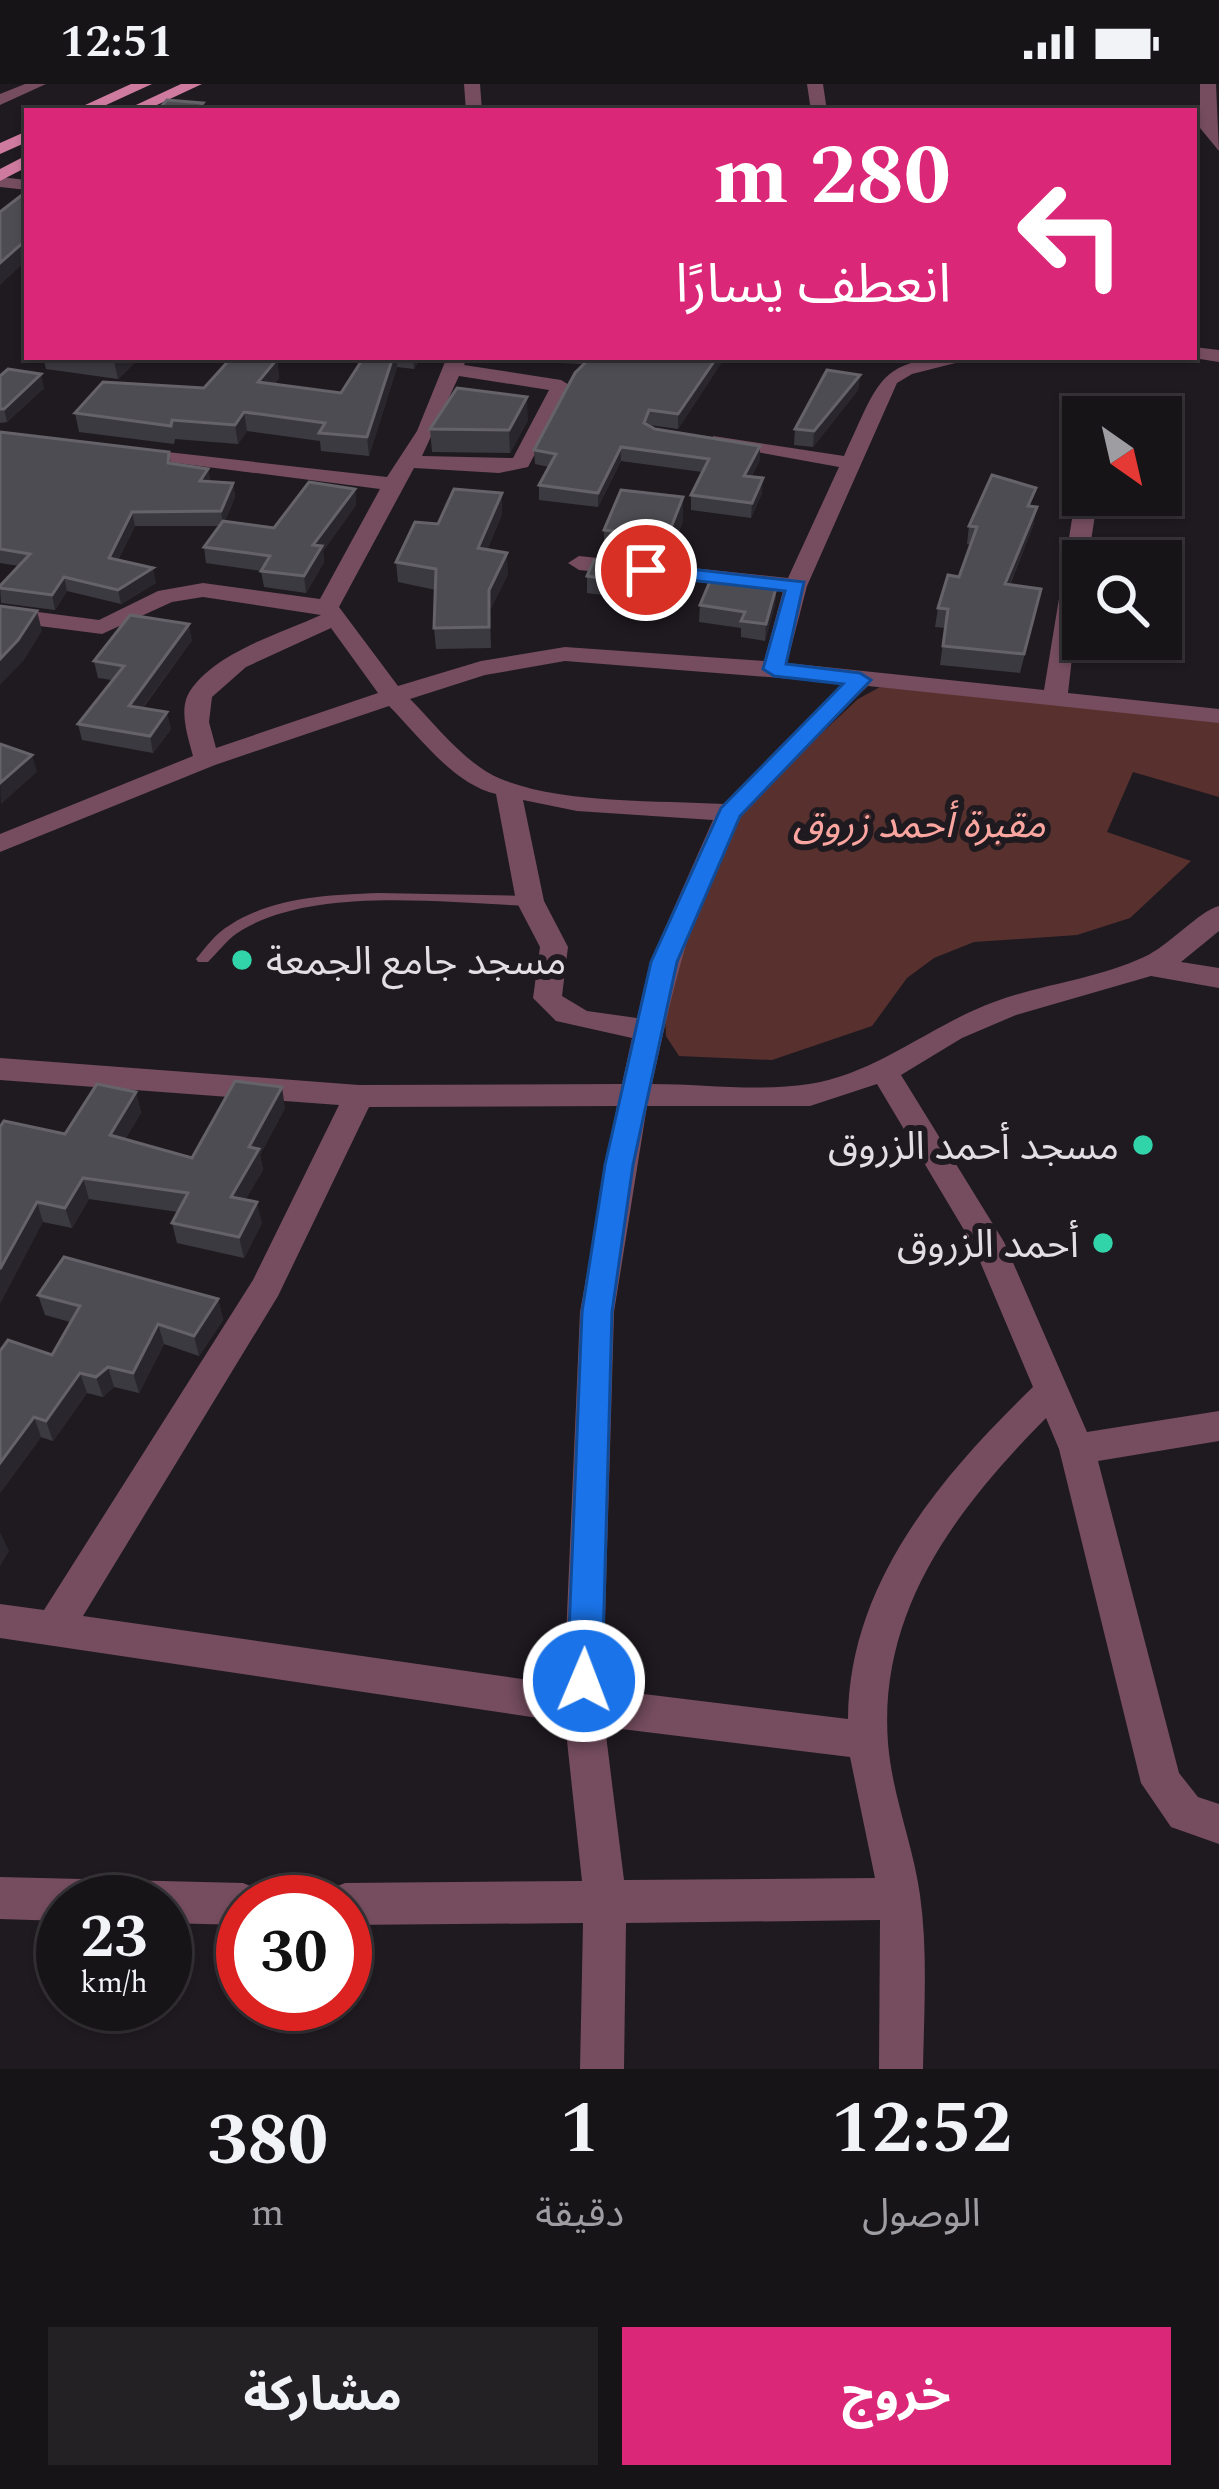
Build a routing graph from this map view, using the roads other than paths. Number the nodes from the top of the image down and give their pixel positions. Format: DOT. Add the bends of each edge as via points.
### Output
graph roads {
  1 [pos="38,84"];
  2 [pos="144,84"];
  3 [pos="194,84"];
  4 [pos="1208,84"];
  5 [pos="0,100"];
  6 [pos="87,108"];
  7 [pos="138,108"];
  8 [pos="1219,146"];
  9 [pos="956,360"];
  10 [pos="455,363"];
  11 [pos="697,437"];
  12 [pos="102,448"];
  13 [pos="408,461"];
  14 [pos="850,463"];
  15 [pos="392,484"];
  16 [pos="1084,516"];
  17 [pos="579,563"];
  18 [pos="796,586"];
  19 [pos="329,613"];
  20 [pos="0,614"];
  21 [pos="774,669"];
  22 [pos="860,680"];
  23 [pos="393,696"];
  24 [pos="1054,700"];
  25 [pos="1219,716"];
  26 [pos="206,760"];
  27 [pos="508,791"];
  28 [pos="729,813"];
  29 [pos="0,844"];
  30 [pos="530,901"];
  31 [pos="1219,914"];
  32 [pos="203,959"];
  33 [pos="1150,966"];
  34 [pos="1219,977"];
  35 [pos="650,1030"];
  36 [pos="0,1069"];
  37 [pos="884,1071"];
  38 [pos="637,1094"];
  39 [pos="359,1096"];
  40 [pos="1052,1391"];
  41 [pos="1219,1426"];
  42 [pos="1077,1449"];
  43 [pos="0,1621"];
  44 [pos="54,1630"];
  45 [pos="584,1707"];
  46 [pos="868,1740"];
  47 [pos="1219,1824"];
  48 [pos="0,1898"];
  49 [pos="36,1899"];
  50 [pos="899,1899"];
  51 [pos="605,1902"];
  52 [pos="372,1904"];
  53 [pos="602,2069"];
  54 [pos="902,2069"];
  1 -- 5 [label="street"];
  2 -- 6 [label="main road"];
  3 -- 7 [label="main road"];
  4 -- 8 [label="street" via="1208,128"];
  9 -- 14 [label="street" via="894,374"];
  10 -- 13 [label="street"];
  10 -- 13 [label="street" via="561,386 521,463"];
  11 -- 14 [label="street"];
  12 -- 15 [label="street"];
  13 -- 15 [label="street"];
  14 -- 18 [label="street"];
  15 -- 19 [label="street"];
  16 -- 24 [label="street"];
  17 -- 18 [label="street"];
  18 -- 21 [label="street"];
  19 -- 20 [label="street" via="203,590 166,596 102,628"];
  19 -- 23 [label="street"];
  19 -- 26 [label="street" via="238,662 200,695"];
  21 -- 22 [label="street"];
  21 -- 23 [label="street" via="565,654 481,668"];
  22 -- 24 [label="street"];
  22 -- 28 [label="street"];
  23 -- 26 [label="street"];
  23 -- 27 [label="street" via="477,777"];
  24 -- 25 [label="street"];
  26 -- 29 [label="street"];
  27 -- 28 [label="street"];
  27 -- 30 [label="street"];
  28 -- 35 [label="street" via="664,962"];
  30 -- 32 [label="lane" via="282,909 236,926"];
  30 -- 35 [label="street" via="554,947 546,993 554,1008"];
  31 -- 33 [label="street" via="1190,944"];
  33 -- 34 [label="street"];
  33 -- 37 [label="street" via="1006,1008"];
  35 -- 38 [label="street"];
  36 -- 39 [label="street"];
  37 -- 38 [label="street" via="810,1095"];
  37 -- 40 [label="street" via="988,1243"];
  38 -- 39 [label="street"];
  38 -- 45 [label="street" via="597,1312"];
  39 -- 44 [label="street" via="266,1287"];
  40 -- 42 [label="street"];
  40 -- 46 [label="street" via="945,1503 905,1568 877,1637"];
  41 -- 42 [label="street"];
  42 -- 47 [label="street" via="1157,1772 1185,1813"];
  43 -- 44 [label="street"];
  44 -- 45 [label="street"];
  45 -- 46 [label="street"];
  45 -- 51 [label="street"];
  46 -- 50 [label="street"];
  48 -- 49 [label="street"];
  50 -- 51 [label="street"];
  50 -- 54 [label="street"];
  51 -- 52 [label="street"];
  51 -- 53 [label="street"];
}
